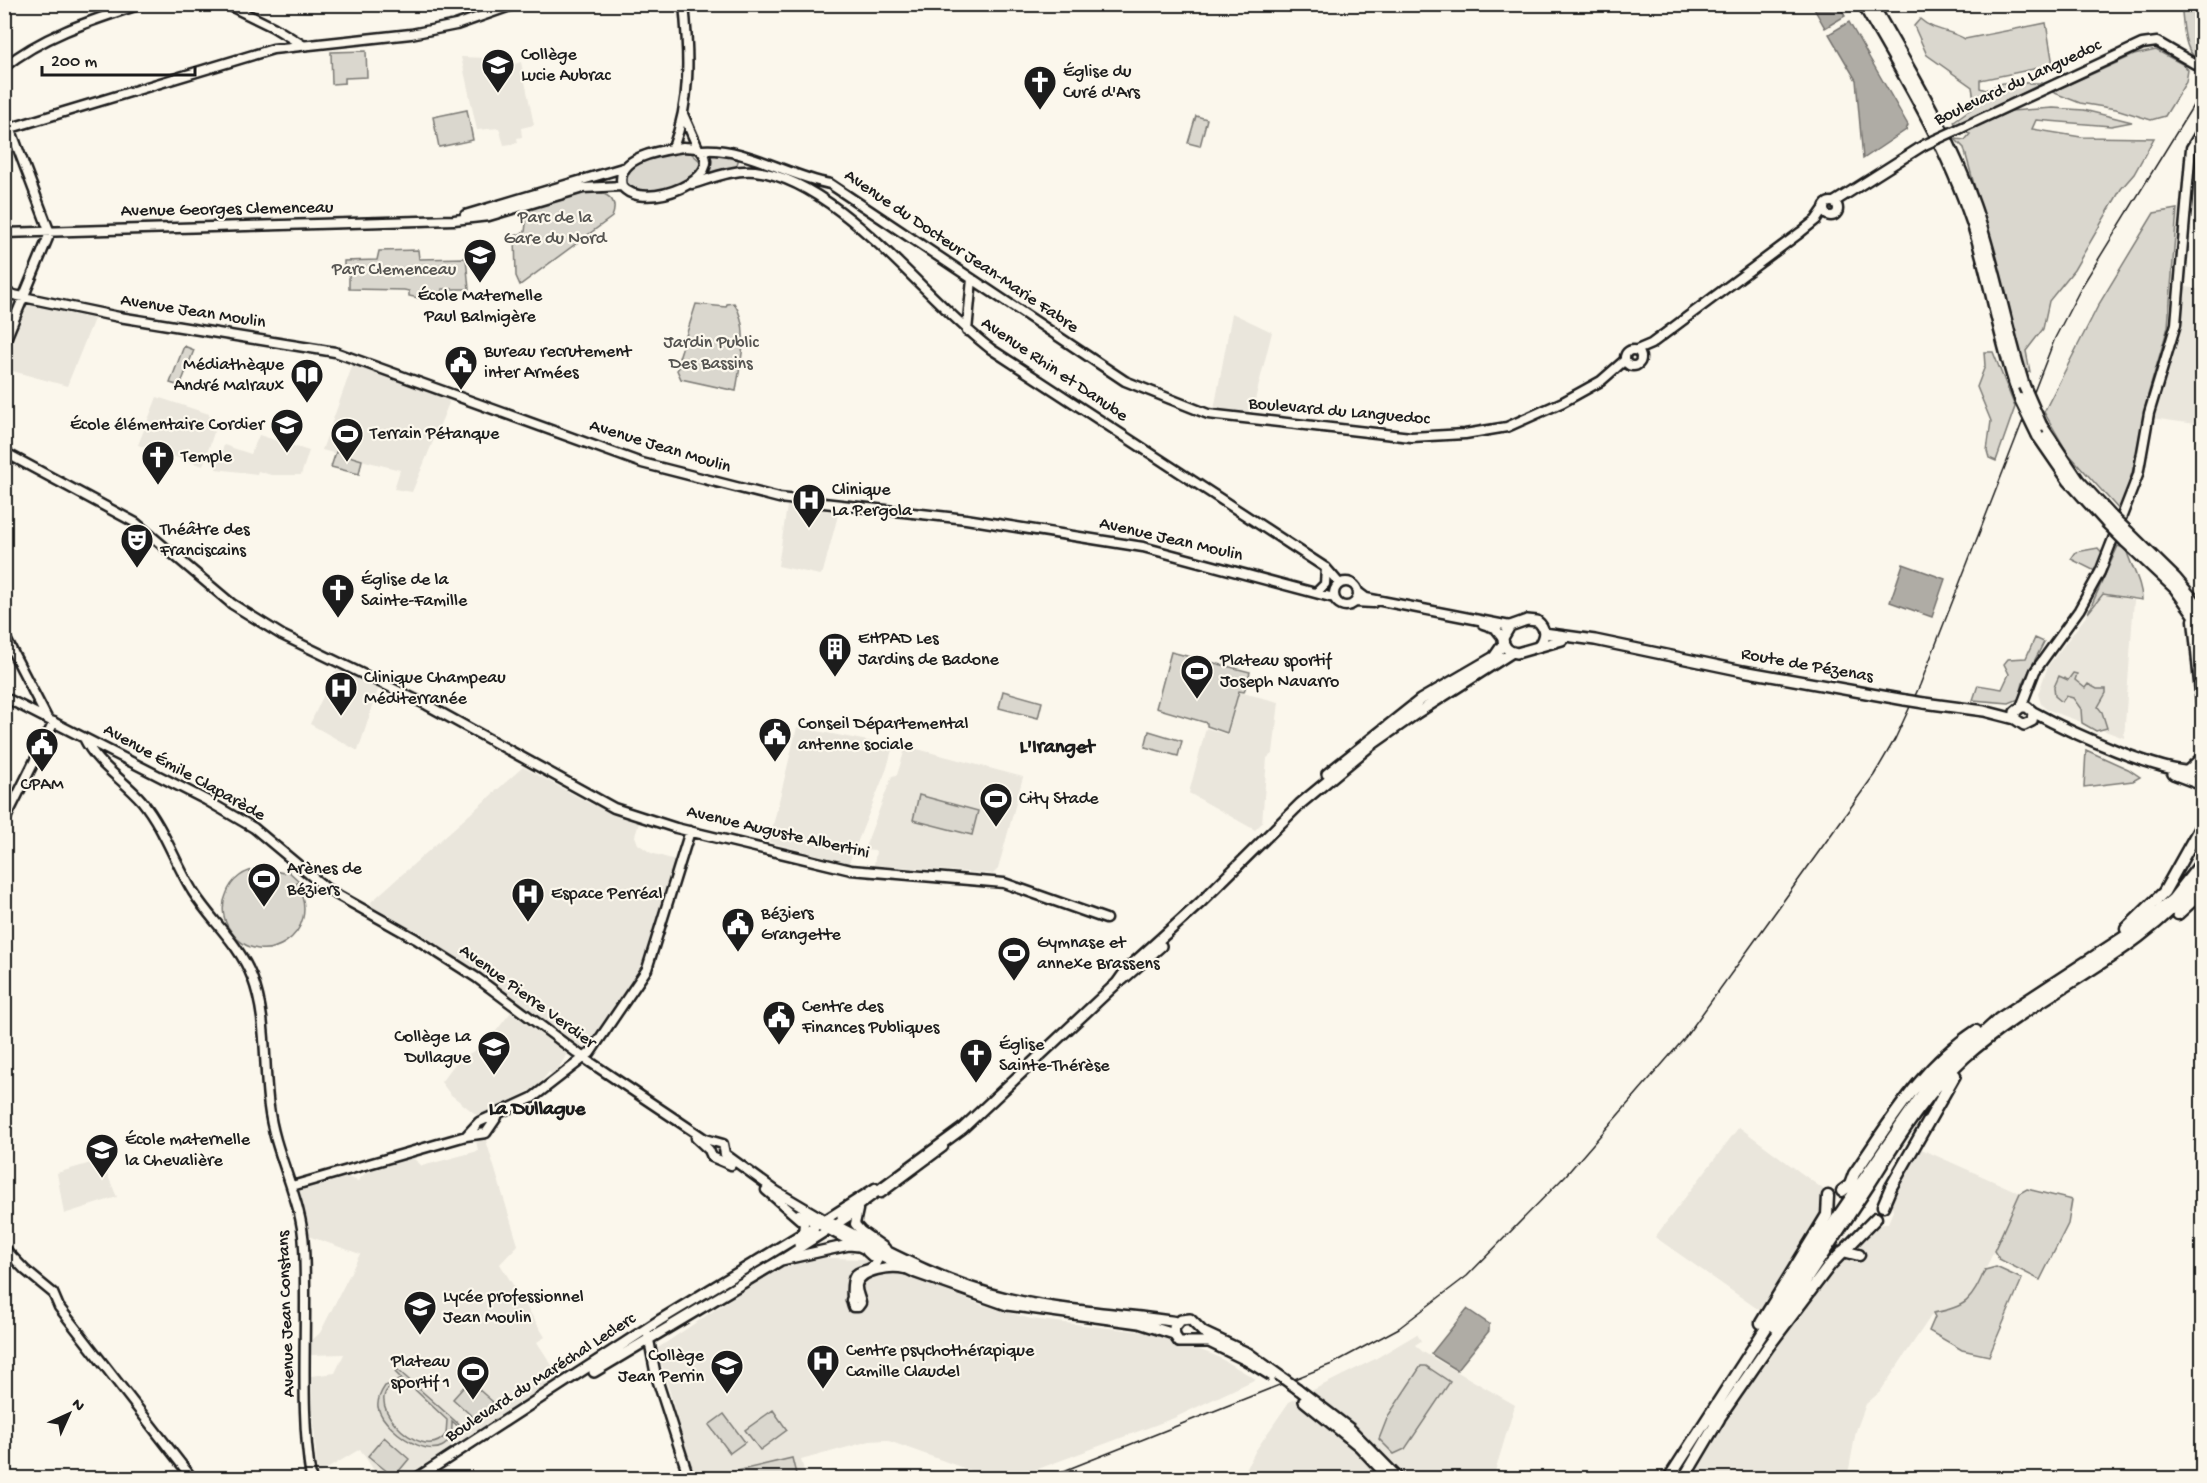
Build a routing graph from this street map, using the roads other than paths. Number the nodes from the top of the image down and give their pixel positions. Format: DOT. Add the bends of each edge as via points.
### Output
graph roads {
  1 [pos="141,4"];
  2 [pos="226,4"];
  3 [pos="516,4"];
  4 [pos="684,4"];
  5 [pos="1863,4"];
  6 [pos="1872,4"];
  7 [pos="289,36"];
  8 [pos="301,44"];
  9 [pos="285,47"];
  10 [pos="4,67"];
  11 [pos="2202,68"];
  12 [pos="4,112"];
  13 [pos="683,114"];
  14 [pos="7,129"];
  15 [pos="2202,130"];
  16 [pos="2202,138"];
  17 [pos="673,148"];
  18 [pos="700,149"];
  19 [pos="2192,157"];
  20 [pos="626,167"];
  21 [pos="692,184"];
  22 [pos="622,186"];
  23 [pos="1836,206"];
  24 [pos="1826,213"];
  25 [pos="450,220"];
  26 [pos="4,233"];
  27 [pos="50,233"];
  28 [pos="972,279"];
  29 [pos="988,289"];
  30 [pos="4,293"];
  31 [pos="23,298"];
  32 [pos="970,303"];
  33 [pos="956,319"];
  34 [pos="967,331"];
  35 [pos="4,344"];
  36 [pos="1639,354"];
  37 [pos="1627,363"];
  38 [pos="1193,408"];
  39 [pos="2040,430"];
  40 [pos="4,452"];
  41 [pos="2127,537"];
  42 [pos="2147,551"];
  43 [pos="1326,568"];
  44 [pos="1337,586"];
  45 [pos="1317,592"];
  46 [pos="1358,592"];
  47 [pos="1334,598"];
  48 [pos="2202,599"];
  49 [pos="1356,602"];
  50 [pos="2202,610"];
  51 [pos="2198,622"];
  52 [pos="1510,626"];
  53 [pos="1544,633"];
  54 [pos="4,635"];
  55 [pos="2202,639"];
  56 [pos="1503,641"];
  57 [pos="1540,644"];
  58 [pos="1626,647"];
  59 [pos="1511,653"];
  60 [pos="1430,694"];
  61 [pos="4,697"];
  62 [pos="2202,704"];
  63 [pos="2023,711"];
  64 [pos="1417,712"];
  65 [pos="51,720"];
  66 [pos="1394,720"];
  67 [pos="2031,722"];
  68 [pos="2054,724"];
  69 [pos="84,738"];
  70 [pos="1370,746"];
  71 [pos="2113,748"];
  72 [pos="2202,758"];
  73 [pos="2202,771"];
  74 [pos="2187,772"];
  75 [pos="2202,785"];
  76 [pos="1300,804"];
  77 [pos="4,822"];
  78 [pos="2202,824"];
  79 [pos="690,831"];
  80 [pos="2202,862"];
  81 [pos="2202,876"];
  82 [pos="2202,892"];
  83 [pos="1200,903"];
  84 [pos="357,907"];
  85 [pos="1106,919"];
  86 [pos="2082,970"];
  87 [pos="1117,983"];
  88 [pos="2045,989"];
  89 [pos="1984,1042"];
  90 [pos="584,1058"];
  91 [pos="957,1132"];
  92 [pos="711,1146"];
  93 [pos="722,1156"];
  94 [pos="292,1186"];
  95 [pos="1861,1190"];
  96 [pos="1842,1191"];
  97 [pos="770,1194"];
  98 [pos="1828,1196"];
  99 [pos="1883,1206"];
  100 [pos="859,1209"];
  101 [pos="1844,1214"];
  102 [pos="842,1217"];
  103 [pos="1876,1218"];
  104 [pos="819,1226"];
  105 [pos="833,1228"];
  106 [pos="803,1234"];
  107 [pos="861,1247"];
  108 [pos="4,1248"];
  109 [pos="888,1251"];
  110 [pos="1843,1251"];
  111 [pos="1859,1255"];
  112 [pos="781,1260"];
  113 [pos="916,1273"];
  114 [pos="688,1309"];
  115 [pos="1177,1322"];
  116 [pos="1198,1327"];
  117 [pos="660,1331"];
  118 [pos="648,1333"];
  119 [pos="1174,1334"];
  120 [pos="1767,1340"];
  121 [pos="1191,1342"];
  122 [pos="632,1348"];
  123 [pos="650,1355"];
  124 [pos="1247,1356"];
  125 [pos="1726,1390"];
  126 [pos="1296,1391"];
  127 [pos="1711,1413"];
  128 [pos="1715,1424"];
  129 [pos="192,1479"];
  130 [pos="311,1479"];
  131 [pos="417,1479"];
  132 [pos="425,1479"];
  133 [pos="689,1479"];
  134 [pos="1389,1479"];
  135 [pos="1398,1479"];
  136 [pos="1660,1479"];
  137 [pos="1669,1479"];
  138 [pos="1677,1479"];
  139 [pos="1684,1479"];
  1 -- 10 [label="street" via="26,49"];
  2 -- 7 [label="street"];
  3 -- 8 [label="street" via="436,30 382,39"];
  4 -- 13 [label="street" via="690,55"];
  5 -- 39 [label="highway, bridge" via="1923,109 1956,179 1974,230 2020,399"];
  6 -- 39 [label="highway, bridge" via="1934,114 1967,185"];
  7 -- 8 [label="street"];
  7 -- 9 [label="street"];
  8 -- 9 [label="street"];
  9 -- 14 [label="street" via="220,63"];
  11 -- 23 [label="street, Boulevard du Languedoc, bridge" via="2157,42 2142,44 1924,145"];
  12 -- 14 [label="street"];
  13 -- 17 [label="street"];
  13 -- 18 [label="street"];
  14 -- 27 [label="street"];
  15 -- 19 [label="street" via="2191,148"];
  16 -- 19 [label="street"];
  17 -- 18 [label="street, Avenue du Docteur Jean-Marie Fabre"];
  17 -- 20 [label="street, Avenue Georges Clemenceau" via="640,157"];
  18 -- 21 [label="street" via="704,169"];
  18 -- 28 [label="street, Avenue du Docteur Jean-Marie Fabre" via="749,157 805,179 830,184"];
  19 -- 63 [label="street" via="2176,324 2152,402 2138,475 2094,585 2040,662"];
  20 -- 22 [label="street"];
  20 -- 25 [label="street, Avenue Georges Clemenceau"];
  21 -- 22 [label="street, Avenue Rhin et Danube" via="653,196 631,194"];
  21 -- 33 [label="street, Avenue Rhin et Danube" via="734,172 755,171 804,189 846,216"];
  22 -- 25 [label="street, Avenue Georges Clemenceau" via="583,188 489,216"];
  23 -- 24 [label="street" via="1835,215"];
  23 -- 24 [label="street" via="1827,202"];
  24 -- 36 [label="street"];
  25 -- 27 [label="street, Avenue Georges Clemenceau"];
  26 -- 27 [label="street, Avenue Georges Clemenceau"];
  27 -- 31 [label="street"];
  28 -- 29 [label="street, Avenue du Docteur Jean-Marie Fabre"];
  28 -- 32 [label="street"];
  29 -- 32 [label="street" via="976,291"];
  29 -- 38 [label="street, Avenue du Docteur Jean-Marie Fabre" via="1125,381"];
  30 -- 31 [label="street, Avenue Jean Moulin"];
  31 -- 35 [label="street"];
  31 -- 45 [label="street, Avenue Jean Moulin" via="335,352 642,463 779,498 966,519 1143,547"];
  32 -- 33 [label="street" via="965,316"];
  32 -- 34 [label="street"];
  33 -- 34 [label="street, Avenue Rhin et Danube"];
  34 -- 43 [label="street, Avenue Rhin et Danube" via="1027,375"];
  36 -- 37 [label="street" via="1638,365"];
  36 -- 37 [label="street" via="1628,351"];
  37 -- 38 [label="street, Boulevard du Languedoc" via="1570,399 1507,427 1437,438 1246,420"];
  39 -- 41 [label="highway, bridge" via="2069,481"];
  40 -- 79 [label="street, Avenue Auguste Albertini" via="136,523 232,604 306,648 428,705 614,808"];
  41 -- 42 [label="highway"];
  41 -- 51 [label="highway" via="2175,588"];
  42 -- 48 [label="highway"];
  42 -- 50 [label="highway"];
  43 -- 44 [label="street, Avenue Rhin et Danube"];
  43 -- 45 [label="street" via="1325,584"];
  44 -- 45 [label="street, Avenue Jean Moulin"];
  44 -- 46 [label="street" via="1351,582"];
  44 -- 47 [label="street"];
  45 -- 47 [label="street, Avenue Jean Moulin"];
  46 -- 49 [label="street"];
  46 -- 52 [label="street" via="1366,598"];
  47 -- 49 [label="street" via="1346,606"];
  49 -- 56 [label="street" via="1490,625"];
  51 -- 55 [label="highway"];
  51 -- 62 [label="highway"];
  52 -- 53 [label="main road" via="1531,619 1542,624"];
  52 -- 56 [label="main road"];
  53 -- 57 [label="main road"];
  53 -- 58 [label="main road"];
  54 -- 65 [label="street"];
  56 -- 59 [label="main road"];
  56 -- 60 [label="main road" via="1494,657"];
  57 -- 58 [label="main road" via="1569,639"];
  57 -- 59 [label="main road"];
  58 -- 63 [label="main road, Route de Pézenas, bridge" via="1905,700 1984,711"];
  59 -- 64 [label="main road"];
  60 -- 64 [label="main road"];
  60 -- 66 [label="main road"];
  61 -- 65 [label="street, Avenue Émile Claparède"];
  63 -- 67 [label="main road"];
  63 -- 67 [label="main road, Route de Pézenas" via="2022,725"];
  63 -- 68 [label="main road, Route de Pézenas"];
  64 -- 70 [label="main road"];
  65 -- 69 [label="street, Avenue Émile Claparède"];
  65 -- 77 [label="street"];
  66 -- 70 [label="main road"];
  66 -- 76 [label="main road" via="1335,767"];
  67 -- 68 [label="main road, Route de Pézenas"];
  68 -- 71 [label="main road, Route de Pézenas"];
  69 -- 84 [label="street, Avenue Émile Claparède" via="254,828 319,883"];
  69 -- 94 [label="street, Avenue Jean Constans" via="102,765 142,802 195,895 246,964 261,1008 269,1110"];
  70 -- 76 [label="main road"];
  71 -- 74 [label="main road, Route de Pézenas"];
  71 -- 75 [label="main road, Route de Pézenas" via="2148,766"];
  72 -- 74 [label="highway"];
  73 -- 74 [label="main road, Route de Pézenas"];
  76 -- 83 [label="main road"];
  78 -- 86 [label="highway" via="2158,900"];
  79 -- 85 [label="street, Avenue Auguste Albertini" via="851,870 1005,883"];
  79 -- 90 [label="street" via="647,969"];
  80 -- 86 [label="highway" via="2160,911"];
  81 -- 86 [label="highway" via="2155,926"];
  82 -- 86 [label="highway" via="2151,937 2101,968"];
  83 -- 87 [label="main road"];
  83 -- 87 [label="main road" via="1131,974"];
  84 -- 90 [label="street, Avenue Pierre Verdier" via="477,978"];
  86 -- 88 [label="highway"];
  86 -- 89 [label="highway"];
  87 -- 91 [label="main road"];
  88 -- 95 [label="highway" via="1999,1019 1944,1067 1920,1094"];
  88 -- 96 [label="highway" via="1961,1040 1938,1060 1904,1101 1850,1185"];
  89 -- 95 [label="highway" via="1947,1074"];
  89 -- 99 [label="highway" via="1950,1083"];
  90 -- 92 [label="street, Avenue Pierre Verdier"];
  90 -- 94 [label="street" via="532,1098 487,1124 487,1133 478,1130"];
  91 -- 100 [label="street, Boulevard du Maréchal Leclerc" via="930,1158"];
  91 -- 102 [label="main road"];
  91 -- 104 [label="street"];
  92 -- 93 [label="street" via="712,1157"];
  92 -- 93 [label="street" via="723,1144"];
  93 -- 97 [label="street"];
  93 -- 104 [label="street" via="776,1191"];
  94 -- 130 [label="street, Avenue Jean Constans" via="304,1245"];
  95 -- 101 [label="highway"];
  97 -- 104 [label="street"];
  97 -- 106 [label="street" via="804,1223"];
  98 -- 125 [label="highway" via="1827,1215"];
  100 -- 105 [label="street, Boulevard du Maréchal Leclerc"];
  100 -- 109 [label="street" via="855,1224"];
  101 -- 120 [label="highway"];
  101 -- 125 [label="highway"];
  103 -- 110 [label="highway"];
  104 -- 105 [label="main road"];
  104 -- 106 [label="main road, Boulevard du Maréchal Leclerc"];
  104 -- 114 [label="main road, Boulevard du Maréchal Leclerc"];
  105 -- 107 [label="street"];
  105 -- 109 [label="main road"];
  105 -- 112 [label="street, Boulevard du Maréchal Leclerc"];
  106 -- 114 [label="main road, Boulevard du Maréchal Leclerc"];
  107 -- 112 [label="main road, Boulevard du Maréchal Leclerc" via="842,1246"];
  107 -- 113 [label="main road"];
  107 -- 113 [label="street" via="876,1264 853,1278 855,1297 858,1282 867,1274 893,1267"];
  108 -- 129 [label="street" via="53,1293 59,1307"];
  109 -- 115 [label="main road" via="964,1285 1010,1299"];
  110 -- 111 [label="highway"];
  110 -- 128 [label="highway" via="1767,1347"];
  112 -- 114 [label="main road, Boulevard du Maréchal Leclerc"];
  113 -- 119 [label="main road" via="1007,1305 1139,1323"];
  114 -- 117 [label="main road, Boulevard du Maréchal Leclerc"];
  114 -- 118 [label="main road, Boulevard du Maréchal Leclerc"];
  115 -- 116 [label="main road" via="1190,1319"];
  115 -- 119 [label="main road"];
  116 -- 121 [label="main road"];
  116 -- 124 [label="main road"];
  117 -- 118 [label="main road, Boulevard du Maréchal Leclerc"];
  117 -- 123 [label="street" via="651,1343"];
  118 -- 122 [label="main road, Boulevard du Maréchal Leclerc"];
  118 -- 123 [label="street"];
  118 -- 131 [label="main road, Boulevard du Maréchal Leclerc"];
  119 -- 121 [label="main road" via="1179,1341"];
  120 -- 128 [label="highway"];
  120 -- 138 [label="highway"];
  121 -- 124 [label="main road" via="1209,1342"];
  122 -- 123 [label="street" via="641,1346"];
  122 -- 132 [label="main road, Boulevard du Maréchal Leclerc"];
  123 -- 133 [label="street"];
  124 -- 126 [label="main road, bridge"];
  125 -- 127 [label="highway"];
  126 -- 134 [label="main road" via="1359,1446"];
  126 -- 135 [label="main road" via="1350,1428"];
  127 -- 136 [label="highway"];
  127 -- 137 [label="highway"];
  128 -- 139 [label="highway"];
}
